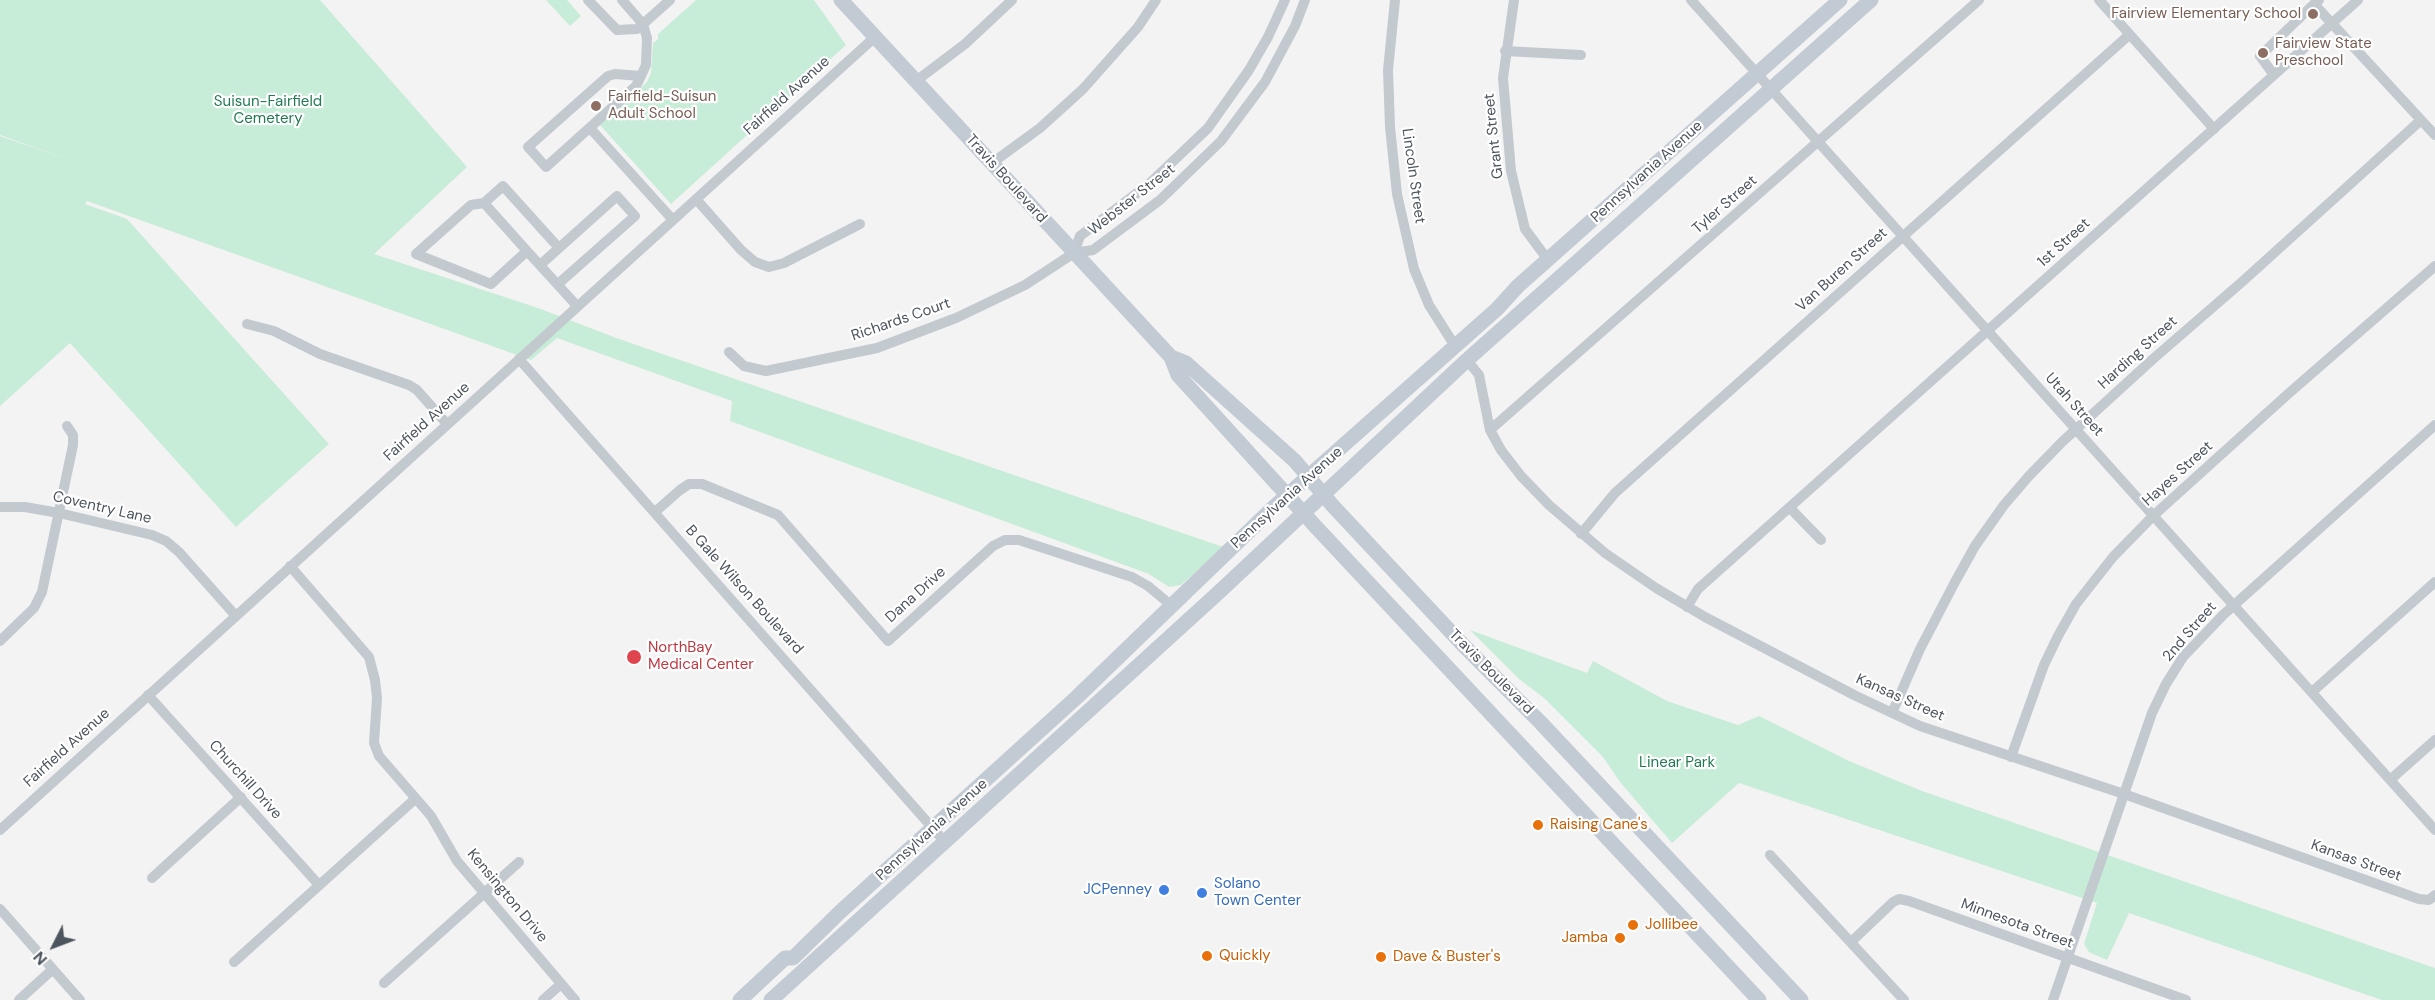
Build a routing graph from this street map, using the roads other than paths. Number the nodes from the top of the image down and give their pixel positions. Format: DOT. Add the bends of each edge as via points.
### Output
graph roads {
  1 [pos="588,0"];
  2 [pos="622,0"];
  3 [pos="670,0"];
  4 [pos="841,0"];
  5 [pos="1012,0"];
  6 [pos="1156,0"];
  7 [pos="1285,0"];
  8 [pos="1305,0"];
  9 [pos="1395,0"];
  10 [pos="1514,0"];
  11 [pos="1691,0"];
  12 [pos="1840,0"];
  13 [pos="1871,0"];
  14 [pos="1978,0"];
  15 [pos="2099,0"];
  16 [pos="2358,0"];
  17 [pos="2317,2"];
  18 [pos="2333,23"];
  19 [pos="643,24"];
  20 [pos="2129,34"];
  21 [pos="875,37"];
  22 [pos="1505,51"];
  23 [pos="1581,55"];
  24 [pos="1756,74"];
  25 [pos="2274,75"];
  26 [pos="641,76"];
  27 [pos="916,81"];
  28 [pos="1770,89"];
  29 [pos="2421,120"];
  30 [pos="590,128"];
  31 [pos="2214,129"];
  32 [pos="2435,135"];
  33 [pos="1818,143"];
  34 [pos="992,163"];
  35 [pos="696,199"];
  36 [pos="484,203"];
  37 [pos="673,220"];
  38 [pos="860,224"];
  39 [pos="1902,237"];
  40 [pos="559,248"];
  41 [pos="527,251"];
  42 [pos="1074,253"];
  43 [pos="1548,260"];
  44 [pos="540,265"];
  45 [pos="2435,266"];
  46 [pos="558,284"];
  47 [pos="577,306"];
  48 [pos="247,324"];
  49 [pos="1987,332"];
  50 [pos="1455,346"];
  51 [pos="729,352"];
  52 [pos="1171,357"];
  53 [pos="519,359"];
  54 [pos="1467,360"];
  55 [pos="447,424"];
  56 [pos="2435,425"];
  57 [pos="67,426"];
  58 [pos="1490,430"];
  59 [pos="2076,430"];
  60 [pos="1308,477"];
  61 [pos="1287,495"];
  62 [pos="1323,495"];
  63 [pos="0,507"];
  64 [pos="1790,507"];
  65 [pos="655,512"];
  66 [pos="59,513"];
  67 [pos="1303,513"];
  68 [pos="2153,516"];
  69 [pos="1581,534"];
  70 [pos="1821,540"];
  71 [pos="290,567"];
  72 [pos="2435,582"];
  73 [pos="1172,606"];
  74 [pos="2232,606"];
  75 [pos="1687,607"];
  76 [pos="235,615"];
  77 [pos="0,642"];
  78 [pos="2312,692"];
  79 [pos="148,695"];
  80 [pos="1892,713"];
  81 [pos="2435,740"];
  82 [pos="2011,757"];
  83 [pos="2390,780"];
  84 [pos="2124,794"];
  85 [pos="241,797"];
  86 [pos="415,799"];
  87 [pos="933,828"];
  88 [pos="0,830"];
  89 [pos="2435,830"];
  90 [pos="944,842"];
  91 [pos="1770,855"];
  92 [pos="519,862"];
  93 [pos="152,878"];
  94 [pos="319,885"];
  95 [pos="484,893"];
  96 [pos="2435,895"];
  97 [pos="0,909"];
  98 [pos="1851,942"];
  99 [pos="793,958"];
  100 [pos="2067,958"];
  101 [pos="234,962"];
  102 [pos="52,969"];
  103 [pos="384,983"];
  104 [pos="561,984"];
  105 [pos="772,999"];
  106 [pos="2180,999"];
  107 [pos="19,1000"];
  108 [pos="80,1000"];
  109 [pos="543,1000"];
  110 [pos="575,1000"];
  111 [pos="740,1000"];
  112 [pos="754,1000"];
  113 [pos="1760,1000"];
  114 [pos="1801,1000"];
  115 [pos="1904,1000"];
  116 [pos="2053,1000"];
  1 -- 19 [label="street" via="617,30 637,29"];
  2 -- 19 [label="street"];
  3 -- 19 [label="street"];
  4 -- 21 [label="main road, Travis Boulevard"];
  5 -- 27 [label="street" via="965,44"];
  6 -- 34 [label="street" via="1138,27 1083,89 1040,128"];
  7 -- 42 [label="street, Webster Street" via="1249,70 1208,128 1149,184 1080,236"];
  8 -- 42 [label="street, Webster Street" via="1264,82 1221,141 1160,200 1093,250"];
  9 -- 50 [label="street, Lincoln Street" via="1388,70 1397,194 1414,269 1429,305"];
  10 -- 22 [label="street, Grant Street"];
  11 -- 24 [label="street, Utah Street"];
  12 -- 24 [label="main road, Pennsylvania Avenue"];
  13 -- 28 [label="main road, Pennsylvania Avenue"];
  14 -- 33 [label="street, Tyler Street"];
  15 -- 20 [label="street"];
  16 -- 18 [label="street, 1st Street"];
  17 -- 18 [label="street"];
  17 -- 25 [label="street" via="2260,56"];
  18 -- 25 [label="street, 1st Street"];
  18 -- 29 [label="street"];
  19 -- 26 [label="street" via="646,65"];
  20 -- 31 [label="street"];
  20 -- 39 [label="street, Van Buren Street"];
  21 -- 27 [label="main road, Travis Boulevard"];
  21 -- 35 [label="street, Fairfield Avenue"];
  22 -- 23 [label="street"];
  22 -- 43 [label="street, Grant Street" via="1503,78 1511,171 1525,229"];
  24 -- 28 [label="street, Utah Street"];
  24 -- 43 [label="main road, Pennsylvania Avenue"];
  25 -- 31 [label="street, 1st Street"];
  26 -- 30 [label="street" via="636,86"];
  26 -- 30 [label="street" via="608,76 528,147 546,167"];
  27 -- 34 [label="main road, Travis Boulevard"];
  28 -- 33 [label="street, Utah Street"];
  28 -- 54 [label="main road, Pennsylvania Avenue"];
  29 -- 32 [label="street"];
  29 -- 59 [label="street, Harding Street"];
  30 -- 37 [label="street"];
  31 -- 49 [label="street, 1st Street"];
  33 -- 39 [label="street, Utah Street"];
  33 -- 58 [label="street, Tyler Street"];
  34 -- 42 [label="main road, Travis Boulevard"];
  35 -- 37 [label="street, Fairfield Avenue"];
  35 -- 38 [label="street" via="741,250 769,267"];
  36 -- 40 [label="street" via="503,186"];
  36 -- 41 [label="street"];
  36 -- 41 [label="street" via="471,205 416,254 491,284"];
  37 -- 47 [label="street, Fairfield Avenue"];
  39 -- 49 [label="street, Utah Street"];
  39 -- 69 [label="street, Van Buren Street" via="1615,493"];
  40 -- 44 [label="street"];
  40 -- 46 [label="street" via="617,196 634,216"];
  41 -- 44 [label="street"];
  42 -- 51 [label="street, Richards Court" via="1025,285 956,318 877,348 766,371 744,366"];
  42 -- 52 [label="main road, Travis Boulevard"];
  43 -- 50 [label="main road, Pennsylvania Avenue"];
  44 -- 46 [label="street"];
  45 -- 68 [label="street, Hayes Street"];
  46 -- 47 [label="street"];
  47 -- 53 [label="street, Fairfield Avenue"];
  48 -- 55 [label="street" via="409,385"];
  49 -- 59 [label="street, Utah Street"];
  49 -- 64 [label="street, 1st Street"];
  50 -- 60 [label="main road, Pennsylvania Avenue"];
  52 -- 60 [label="main road, Travis Boulevard" via="1186,363"];
  52 -- 61 [label="main road, Travis Boulevard" via="1178,375"];
  53 -- 55 [label="street, Fairfield Avenue"];
  53 -- 65 [label="street, B Gale Wilson Boulevard"];
  54 -- 58 [label="street, Kansas Street" via="1479,375"];
  54 -- 62 [label="main road, Pennsylvania Avenue"];
  55 -- 71 [label="street, Fairfield Avenue"];
  56 -- 74 [label="street, 2nd Street"];
  57 -- 66 [label="street" via="74,445"];
  58 -- 69 [label="street, Kansas Street" via="1521,476"];
  59 -- 68 [label="street, Utah Street"];
  59 -- 80 [label="street, Harding Street" via="2029,476 1975,546 1920,649"];
  60 -- 61 [label="main road, Pennsylvania Avenue"];
  60 -- 62 [label="main road, Travis Boulevard"];
  61 -- 67 [label="main road, Travis Boulevard"];
  61 -- 73 [label="main road, Pennsylvania Avenue"];
  62 -- 67 [label="main road, Pennsylvania Avenue"];
  62 -- 114 [label="main road, Travis Boulevard"];
  63 -- 66 [label="street, Coventry Lane"];
  64 -- 70 [label="street"];
  64 -- 75 [label="street, 1st Street" via="1698,589"];
  65 -- 73 [label="street, Dana Drive" via="689,484 702,484 778,515 888,641 993,546 1005,540 1019,540 1132,577"];
  65 -- 87 [label="street, B Gale Wilson Boulevard"];
  66 -- 76 [label="street, Coventry Lane" via="152,535 166,542"];
  66 -- 77 [label="street" via="42,592 29,614"];
  67 -- 90 [label="main road, Pennsylvania Avenue"];
  67 -- 113 [label="main road, Travis Boulevard"];
  68 -- 74 [label="street, Utah Street"];
  68 -- 82 [label="street, Hayes Street" via="2113,556 2076,604 2044,665"];
  69 -- 75 [label="street, Kansas Street"];
  71 -- 76 [label="street, Fairfield Avenue"];
  71 -- 86 [label="street, Kensington Drive" via="369,657 376,698 374,743 386,767"];
  72 -- 78 [label="street"];
  73 -- 87 [label="main road, Pennsylvania Avenue"];
  74 -- 78 [label="street, Utah Street"];
  74 -- 84 [label="street, 2nd Street" via="2183,657 2166,684"];
  75 -- 80 [label="street, Kansas Street"];
  76 -- 79 [label="street, Fairfield Avenue"];
  78 -- 83 [label="street, Utah Street"];
  79 -- 85 [label="street, Churchill Drive"];
  79 -- 88 [label="street, Fairfield Avenue"];
  80 -- 82 [label="street, Kansas Street"];
  81 -- 83 [label="street"];
  82 -- 84 [label="street, Kansas Street"];
  83 -- 89 [label="street, Utah Street"];
  84 -- 96 [label="street, Kansas Street" via="2419,899 2429,900"];
  84 -- 100 [label="street, 2nd Street"];
  85 -- 93 [label="street"];
  85 -- 94 [label="street, Churchill Drive"];
  86 -- 94 [label="street"];
  86 -- 95 [label="street, Kensington Drive"];
  87 -- 90 [label="street, B Gale Wilson Boulevard"];
  87 -- 99 [label="main road, Pennsylvania Avenue"];
  90 -- 105 [label="main road, Pennsylvania Avenue"];
  91 -- 98 [label="street"];
  92 -- 95 [label="street"];
  94 -- 101 [label="street"];
  95 -- 103 [label="street"];
  95 -- 104 [label="street, Kensington Drive"];
  97 -- 102 [label="street"];
  98 -- 100 [label="street, Minnesota Street" via="1899,899"];
  98 -- 115 [label="street"];
  99 -- 105 [label="main road" via="792,965 775,982"];
  99 -- 111 [label="main road, Pennsylvania Avenue" via="786,958"];
  100 -- 106 [label="street, Minnesota Street"];
  100 -- 116 [label="street, 2nd Street"];
  102 -- 107 [label="street"];
  102 -- 108 [label="street"];
  104 -- 109 [label="street"];
  104 -- 110 [label="street, Kensington Drive"];
  105 -- 112 [label="main road"];
}
